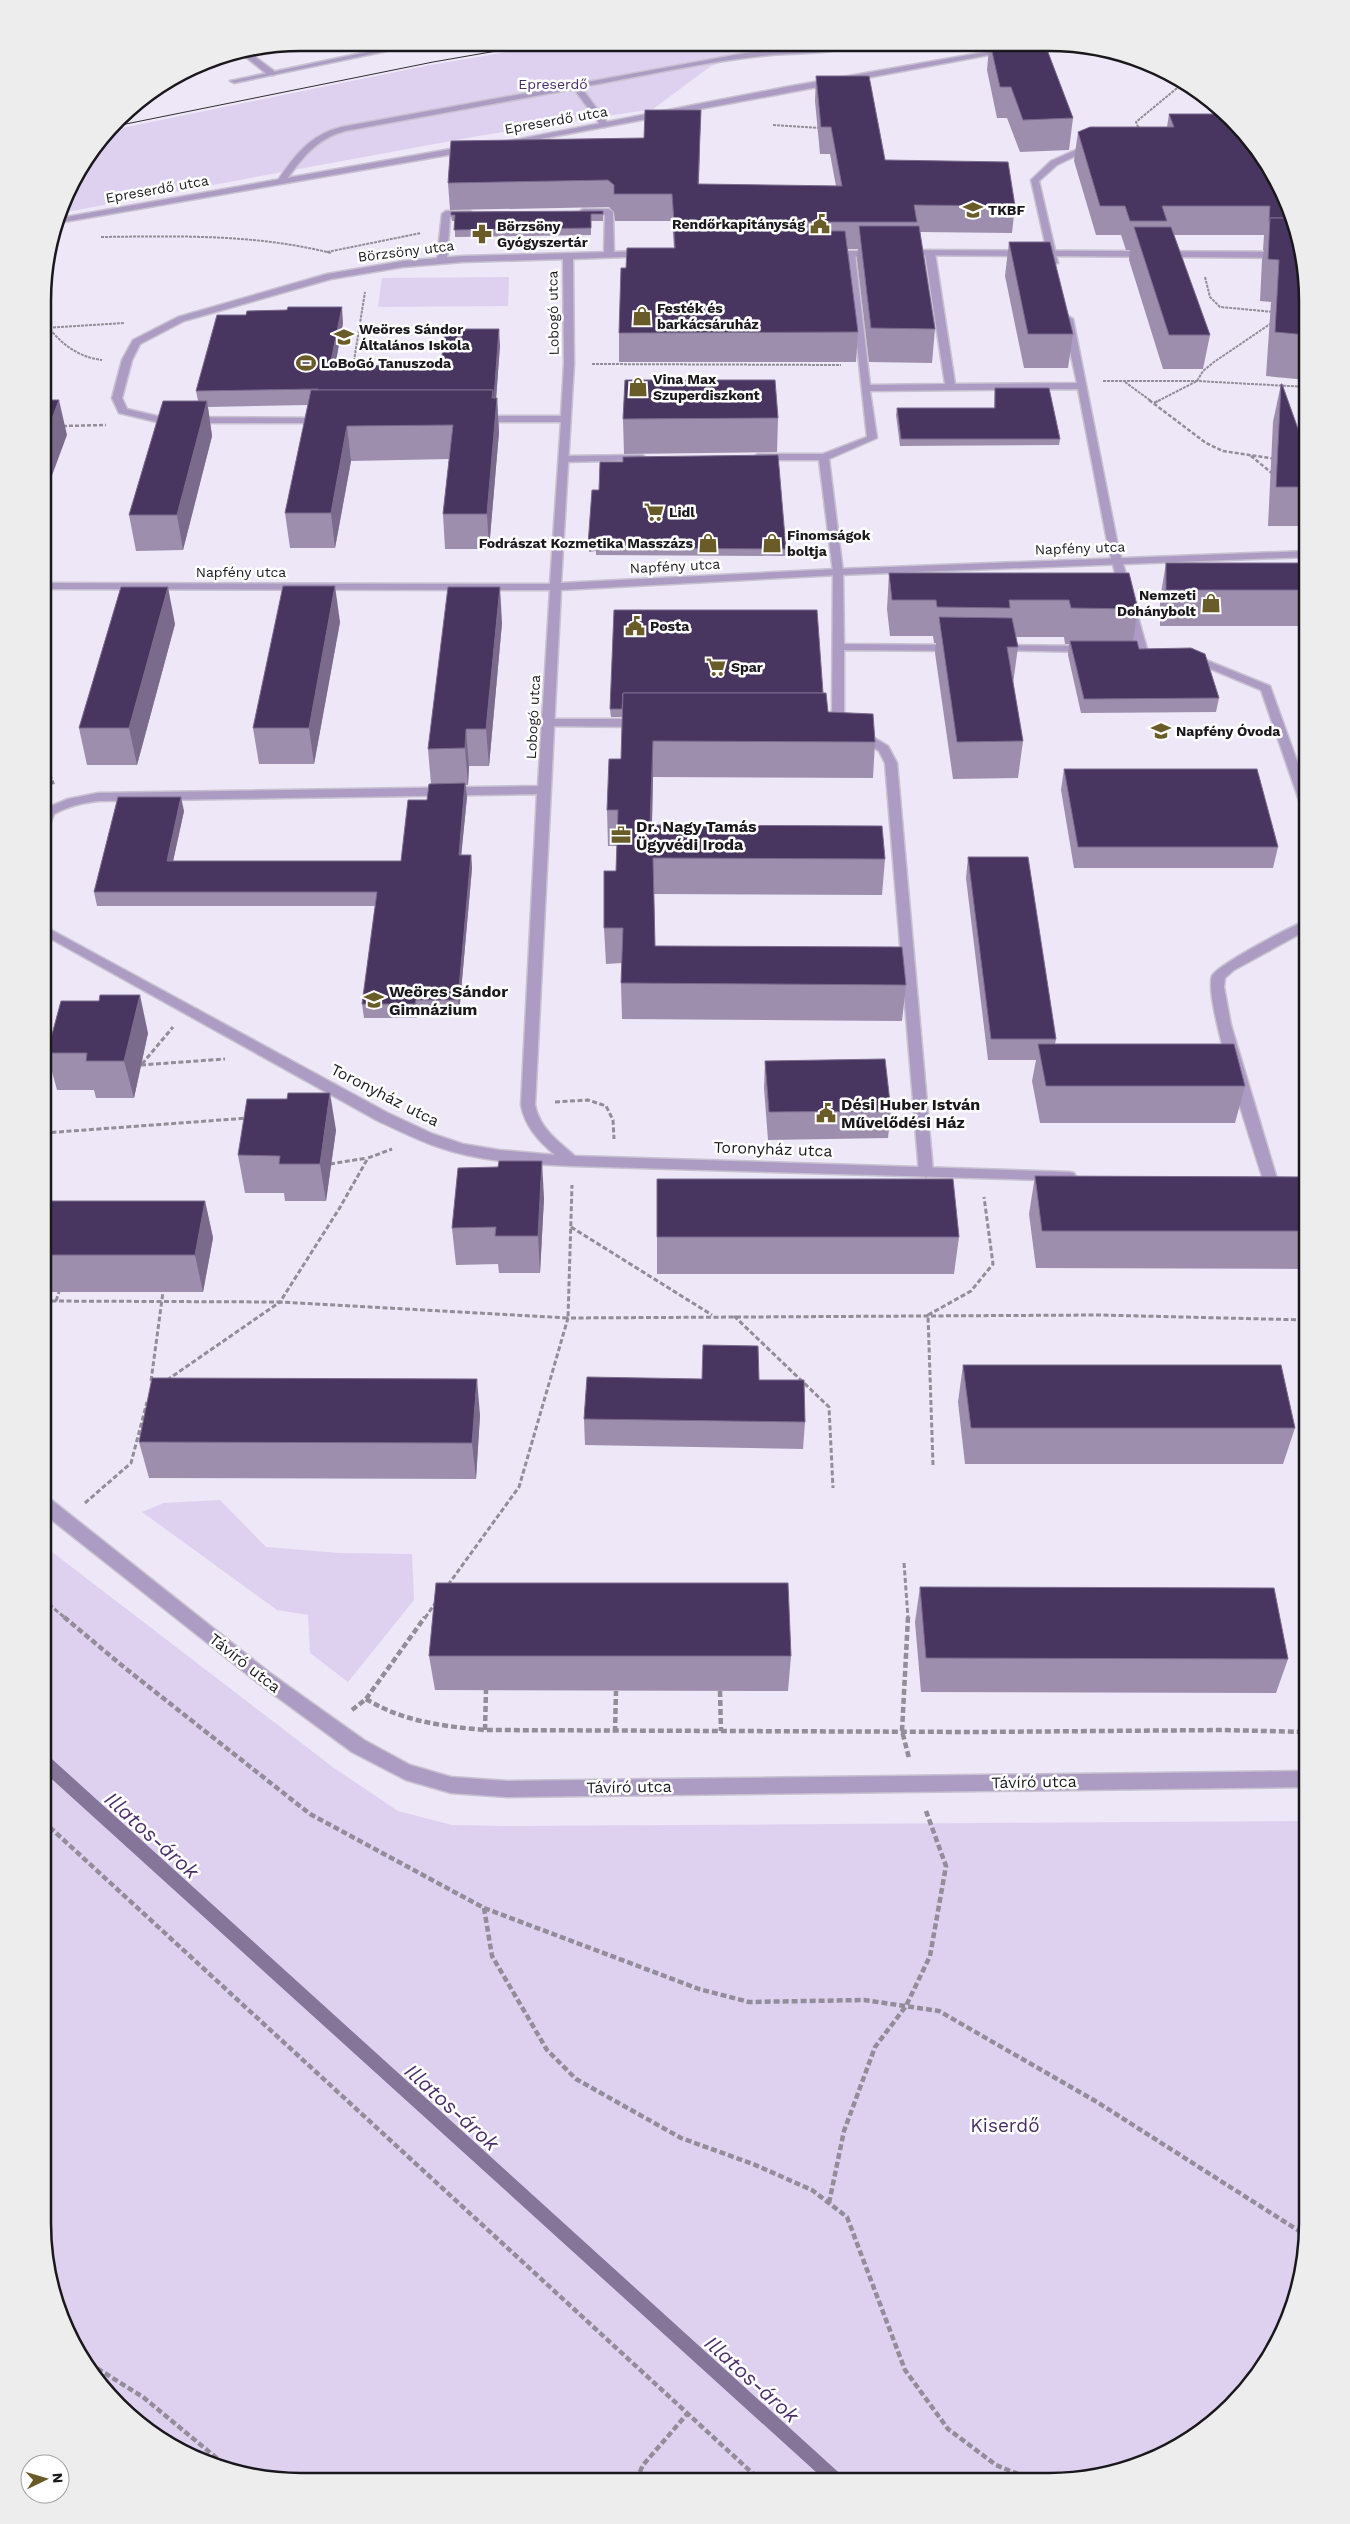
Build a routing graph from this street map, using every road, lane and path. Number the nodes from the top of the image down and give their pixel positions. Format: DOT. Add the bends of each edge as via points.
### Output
graph roads {
  1 [pos="381,51"];
  2 [pos="789,51"];
  3 [pos="1004,51"];
  4 [pos="249,57"];
  5 [pos="271,73"];
  6 [pos="234,81"];
  7 [pos="575,85"];
  8 [pos="1178,87"];
  9 [pos="773,125"];
  10 [pos="605,126"];
  11 [pos="824,128"];
  12 [pos="1142,133"];
  13 [pos="487,145"];
  14 [pos="478,147"];
  15 [pos="282,180"];
  16 [pos="572,212"];
  17 [pos="481,213"];
  18 [pos="64,220"];
  19 [pos="444,228"];
  20 [pos="98,237"];
  21 [pos="326,252"];
  22 [pos="930,253"];
  23 [pos="1051,253"];
  24 [pos="336,254"];
  25 [pos="609,254"];
  26 [pos="659,254"];
  27 [pos="822,254"];
  28 [pos="850,254"];
  29 [pos="1199,254"];
  30 [pos="1295,255"];
  31 [pos="568,256"];
  32 [pos="442,260"];
  33 [pos="357,271"];
  34 [pos="1056,272"];
  35 [pos="1065,307"];
  36 [pos="1280,312"];
  37 [pos="131,321"];
  38 [pos="1274,321"];
  39 [pos="51,328"];
  40 [pos="51,332"];
  41 [pos="128,360"];
  42 [pos="569,364"];
  43 [pos="863,365"];
  44 [pos="344,367"];
  45 [pos="1124,381"];
  46 [pos="1197,382"];
  47 [pos="1082,384"];
  48 [pos="950,386"];
  49 [pos="1299,387"];
  50 [pos="865,388"];
  51 [pos="1154,403"];
  52 [pos="468,419"];
  53 [pos="566,419"];
  54 [pos="339,420"];
  55 [pos="1250,456"];
  56 [pos="745,457"];
  57 [pos="824,457"];
  58 [pos="656,458"];
  59 [pos="564,459"];
  60 [pos="1281,460"];
  61 [pos="1279,478"];
  62 [pos="1299,554"];
  63 [pos="1117,561"];
  64 [pos="838,572"];
  65 [pos="51,586"];
  66 [pos="555,587"];
  67 [pos="838,647"];
  68 [pos="967,648"];
  69 [pos="986,648"];
  70 [pos="1102,649"];
  71 [pos="1140,649"];
  72 [pos="1183,654"];
  73 [pos="546,723"];
  74 [pos="658,723"];
  75 [pos="51,778"];
  76 [pos="1299,783"];
  77 [pos="544,790"];
  78 [pos="61,806"];
  79 [pos="51,811"];
  80 [pos="1299,929"];
  81 [pos="51,934"];
  82 [pos="188,1010"];
  83 [pos="226,1058"];
  84 [pos="553,1102"];
  85 [pos="251,1118"];
  86 [pos="51,1132"];
  87 [pos="429,1138"];
  88 [pos="614,1142"];
  89 [pos="368,1158"];
  90 [pos="572,1161"];
  91 [pos="330,1164"];
  92 [pos="926,1172"];
  93 [pos="981,1174"];
  94 [pos="1080,1178"];
  95 [pos="1251,1179"];
  96 [pos="570,1227"];
  97 [pos="59,1292"];
  98 [pos="163,1292"];
  99 [pos="162,1300"];
  100 [pos="51,1301"];
  101 [pos="56,1301"];
  102 [pos="280,1302"];
  103 [pos="928,1315"];
  104 [pos="713,1316"];
  105 [pos="734,1316"];
  106 [pos="568,1318"];
  107 [pos="1299,1320"];
  108 [pos="166,1380"];
  109 [pos="151,1382"];
  110 [pos="148,1400"];
  111 [pos="933,1465"];
  112 [pos="833,1488"];
  113 [pos="51,1509"];
  114 [pos="65,1520"];
  115 [pos="904,1562"];
  116 [pos="445,1589"];
  117 [pos="440,1597"];
  118 [pos="51,1606"];
  119 [pos="486,1690"];
  120 [pos="616,1691"];
  121 [pos="720,1691"];
  122 [pos="366,1699"];
  123 [pos="331,1727"];
  124 [pos="486,1730"];
  125 [pos="721,1731"];
  126 [pos="902,1731"];
  127 [pos="615,1732"];
  128 [pos="1299,1732"];
  129 [pos="1299,1779"];
  130 [pos="915,1784"];
  131 [pos="51,1828"];
  132 [pos="484,1908"];
  133 [pos="906,2006"];
  134 [pos="829,2203"];
  135 [pos="1299,2230"];
  136 [pos="99,2369"];
  137 [pos="688,2413"];
  138 [pos="217,2459"];
  139 [pos="639,2473"];
  140 [pos="752,2473"];
  141 [pos="1014,2473"];
  1 -- 5 [label="street"];
  2 -- 7 [label="street" via="744,55"];
  3 -- 10 [label="street, Epreserdő utca" via="786,89"];
  4 -- 5 [label="street"];
  5 -- 6 [label="street"];
  7 -- 10 [label="street"];
  7 -- 15 [label="street" via="334,131 303,152"];
  8 -- 12 [label="path" via="1136,122"];
  9 -- 11 [label="path"];
  10 -- 13 [label="street, Epreserdő utca"];
  12 -- 23 [label="street" via="1110,139 1080,150 1054,163 1035,180"];
  14 -- 15 [label="street, Epreserdő utca"];
  15 -- 18 [label="street, Epreserdő utca"];
  16 -- 25 [label="street" via="609,212"];
  17 -- 19 [label="street" via="446,214"];
  19 -- 21 [label="path"];
  19 -- 32 [label="street"];
  20 -- 21 [label="path" via="246,239"];
  21 -- 24 [label="path"];
  22 -- 23 [label="street"];
  22 -- 28 [label="street"];
  22 -- 48 [label="street"];
  23 -- 29 [label="street"];
  23 -- 34 [label="street"];
  25 -- 26 [label="street, Börzsöny utca"];
  25 -- 31 [label="street, Börzsöny utca"];
  27 -- 28 [label="street"];
  28 -- 43 [label="street"];
  29 -- 30 [label="street"];
  29 -- 36 [label="path" via="1210,297 1220,307"];
  31 -- 32 [label="street, Börzsöny utca"];
  31 -- 42 [label="street, Lobogó utca"];
  32 -- 33 [label="street, Börzsöny utca"];
  33 -- 41 [label="street, Börzsöny utca" via="181,319 136,342"];
  33 -- 44 [label="path" via="365,291 360,330 354,367"];
  35 -- 47 [label="street"];
  37 -- 39 [label="path"];
  38 -- 46 [label="path" via="1214,362"];
  40 -- 41 [label="path" via="56,339 89,359"];
  41 -- 54 [label="street, Börzsöny utca" via="116,398 123,411 142,417 161,420"];
  42 -- 43 [label="path"];
  42 -- 53 [label="street, Lobogó utca"];
  43 -- 50 [label="street"];
  45 -- 46 [label="path"];
  45 -- 47 [label="path"];
  45 -- 51 [label="path"];
  46 -- 49 [label="path"];
  46 -- 51 [label="path"];
  47 -- 48 [label="street"];
  47 -- 63 [label="street"];
  48 -- 50 [label="street"];
  50 -- 57 [label="street" via="872,438"];
  51 -- 55 [label="path" via="1206,442 1223,451"];
  52 -- 53 [label="street"];
  53 -- 59 [label="street, Lobogó utca"];
  55 -- 60 [label="path"];
  55 -- 61 [label="path"];
  56 -- 57 [label="street"];
  57 -- 64 [label="street"];
  58 -- 59 [label="street"];
  59 -- 66 [label="street, Lobogó utca"];
  62 -- 63 [label="street, Napfény utca"];
  63 -- 64 [label="street, Napfény utca"];
  63 -- 71 [label="street"];
  64 -- 66 [label="street, Napfény utca"];
  64 -- 67 [label="street"];
  65 -- 66 [label="street, Napfény utca"];
  66 -- 73 [label="street, Lobogó utca"];
  67 -- 68 [label="street"];
  67 -- 92 [label="street" via="833,722 864,736 884,750 891,764"];
  69 -- 70 [label="street"];
  72 -- 76 [label="street" via="1266,688"];
  73 -- 74 [label="street"];
  73 -- 77 [label="street, Lobogó utca"];
  75 -- 78 [label="path"];
  77 -- 78 [label="street" via="141,795 89,798"];
  77 -- 90 [label="street, Lobogó utca" via="529,1116 540,1134"];
  78 -- 79 [label="street"];
  80 -- 95 [label="street" via="1229,967 1219,976 1217,987 1224,1025 1275,1179"];
  81 -- 82 [label="street, Toronyház utca"];
  82 -- 83 [label="path" via="141,1065"];
  82 -- 87 [label="street, Toronyház utca" via="383,1117"];
  84 -- 88 [label="path" via="588,1100 606,1106 613,1120"];
  85 -- 86 [label="path"];
  87 -- 89 [label="path"];
  87 -- 90 [label="street, Toronyház utca" via="460,1148 522,1158"];
  89 -- 91 [label="path"];
  89 -- 102 [label="path"];
  90 -- 92 [label="street, Toronyház utca"];
  90 -- 96 [label="path"];
  92 -- 93 [label="street, Toronyház utca"];
  93 -- 94 [label="street, Toronyház utca"];
  93 -- 103 [label="path" via="992,1264 971,1290"];
  96 -- 104 [label="path"];
  96 -- 106 [label="path"];
  97 -- 101 [label="path"];
  98 -- 99 [label="path"];
  99 -- 101 [label="path"];
  99 -- 102 [label="path"];
  99 -- 109 [label="path"];
  100 -- 101 [label="path"];
  102 -- 106 [label="path"];
  102 -- 108 [label="path"];
  103 -- 105 [label="path"];
  103 -- 107 [label="path"];
  103 -- 111 [label="path"];
  104 -- 105 [label="path"];
  104 -- 106 [label="path"];
  105 -- 112 [label="path" via="830,1407"];
  106 -- 116 [label="path" via="519,1487"];
  110 -- 114 [label="path" via="131,1463"];
  113 -- 114 [label="street, Távíró utca"];
  114 -- 123 [label="street, Távíró utca"];
  115 -- 126 [label="path" via="908,1624"];
  117 -- 122 [label="path"];
  118 -- 132 [label="path" via="310,1814"];
  119 -- 124 [label="path"];
  120 -- 127 [label="path"];
  121 -- 125 [label="path"];
  122 -- 123 [label="path"];
  122 -- 124 [label="path" via="424,1725"];
  123 -- 130 [label="street, Távíró utca" via="406,1772 451,1785 507,1789"];
  124 -- 127 [label="path"];
  125 -- 126 [label="path"];
  125 -- 127 [label="path"];
  126 -- 128 [label="path"];
  126 -- 130 [label="path"];
  129 -- 130 [label="street, Távíró utca"];
  130 -- 133 [label="path" via="946,1866 930,1956"];
  131 -- 137 [label="path"];
  132 -- 133 [label="path" via="699,1989 749,2002 864,2000"];
  132 -- 134 [label="path" via="492,1956 547,2050 576,2079 681,2138 762,2168 812,2190"];
  133 -- 134 [label="path" via="875,2047 844,2131"];
  133 -- 135 [label="path" via="939,2011 1096,2102"];
  134 -- 141 [label="path" via="847,2216 905,2370 948,2429 996,2465"];
  136 -- 138 [label="path" via="143,2397"];
  137 -- 139 [label="path"];
  137 -- 140 [label="path"];
}
